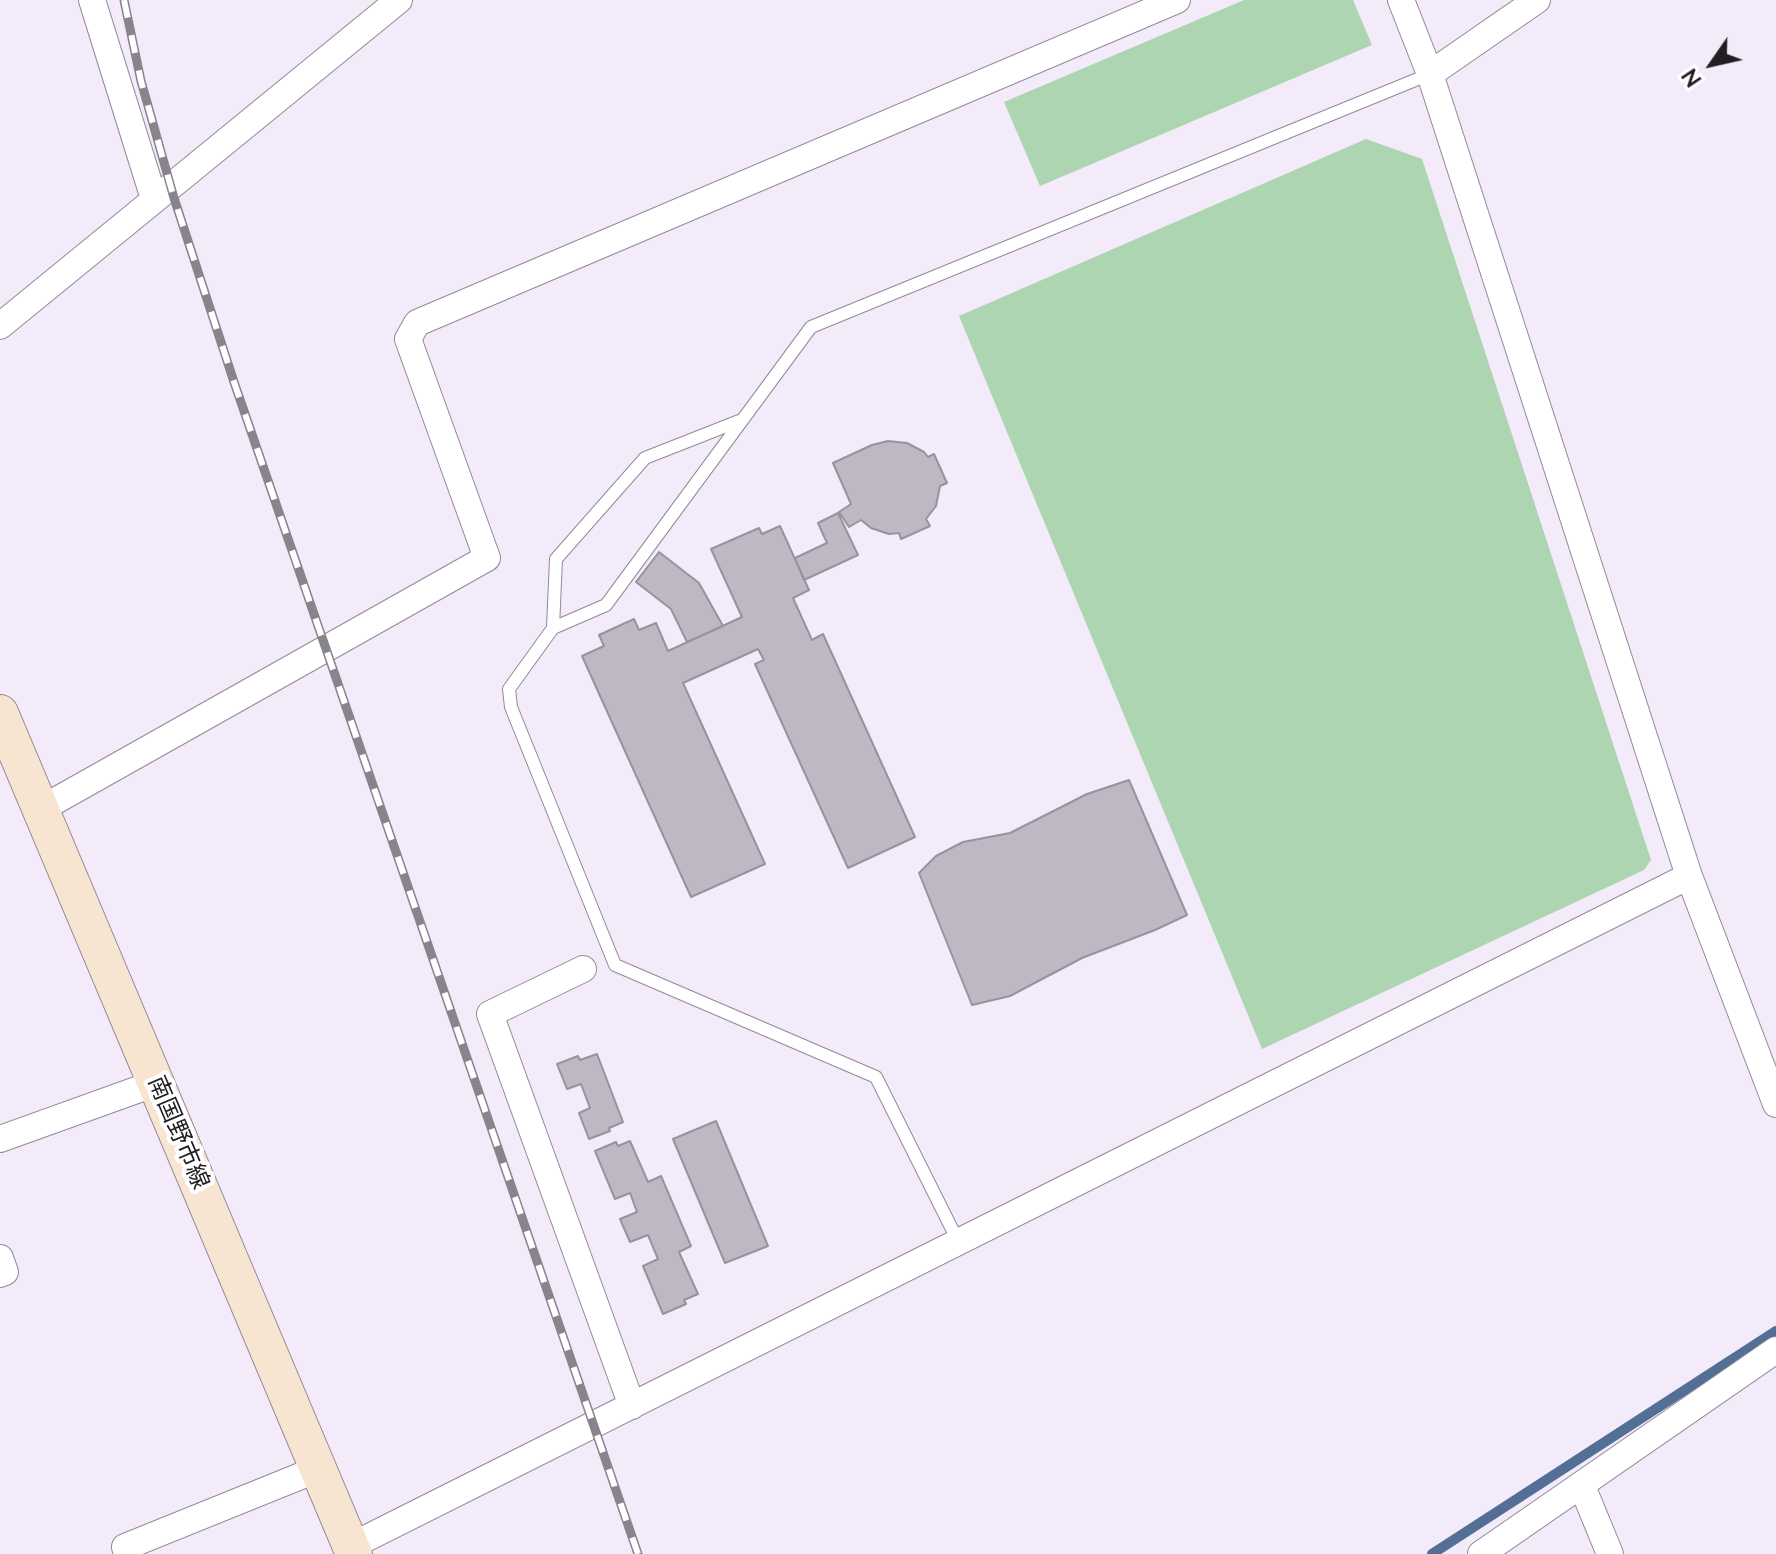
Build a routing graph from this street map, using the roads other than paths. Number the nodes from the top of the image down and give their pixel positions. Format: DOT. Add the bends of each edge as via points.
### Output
graph roads {
  1 [pos="92,0"];
  2 [pos="399,0"];
  3 [pos="1177,0"];
  4 [pos="1401,0"];
  5 [pos="1537,0"];
  6 [pos="1430,74"];
  7 [pos="154,199"];
  8 [pos="0,326"];
  9 [pos="742,421"];
  10 [pos="553,628"];
  11 [pos="0,713"];
  12 [pos="41,809"];
  13 [pos="1689,876"];
  14 [pos="612,958"];
  15 [pos="583,969"];
  16 [pos="156,1083"];
  17 [pos="1776,1104"];
  18 [pos="0,1139"];
  19 [pos="958,1241"];
  20 [pos="0,1258"];
  21 [pos="0,1274"];
  22 [pos="1776,1350"];
  23 [pos="632,1406"];
  24 [pos="318,1469"];
  25 [pos="1582,1486"];
  26 [pos="353,1550"];
  27 [pos="127,1554"];
  28 [pos="1481,1554"];
  29 [pos="1610,1554"];
  1 -- 7 [label="street"];
  2 -- 7 [label="street"];
  3 -- 12 [label="street" via="417,323 408,339 487,558"];
  4 -- 6 [label="street"];
  5 -- 6 [label="street"];
  6 -- 9 [label="lane" via="811,327"];
  6 -- 13 [label="street"];
  7 -- 8 [label="street"];
  9 -- 10 [label="lane" via="606,605"];
  9 -- 10 [label="lane" via="645,458 556,559"];
  10 -- 14 [label="lane" via="509,689 511,707"];
  11 -- 12 [label="main road, 南国野市線"];
  12 -- 16 [label="main road, 南国野市線"];
  13 -- 17 [label="street"];
  13 -- 19 [label="street"];
  14 -- 15 [label="lane"];
  14 -- 19 [label="lane" via="615,965 876,1077"];
  15 -- 23 [label="street" via="490,1014"];
  16 -- 18 [label="street"];
  16 -- 24 [label="main road, 南国野市線"];
  19 -- 23 [label="street"];
  20 -- 21 [label="street" via="5,1272"];
  22 -- 25 [label="street"];
  23 -- 26 [label="street"];
  24 -- 26 [label="main road, 南国野市線"];
  24 -- 27 [label="street" via="125,1547"];
  25 -- 28 [label="street"];
  25 -- 29 [label="street"];
}
